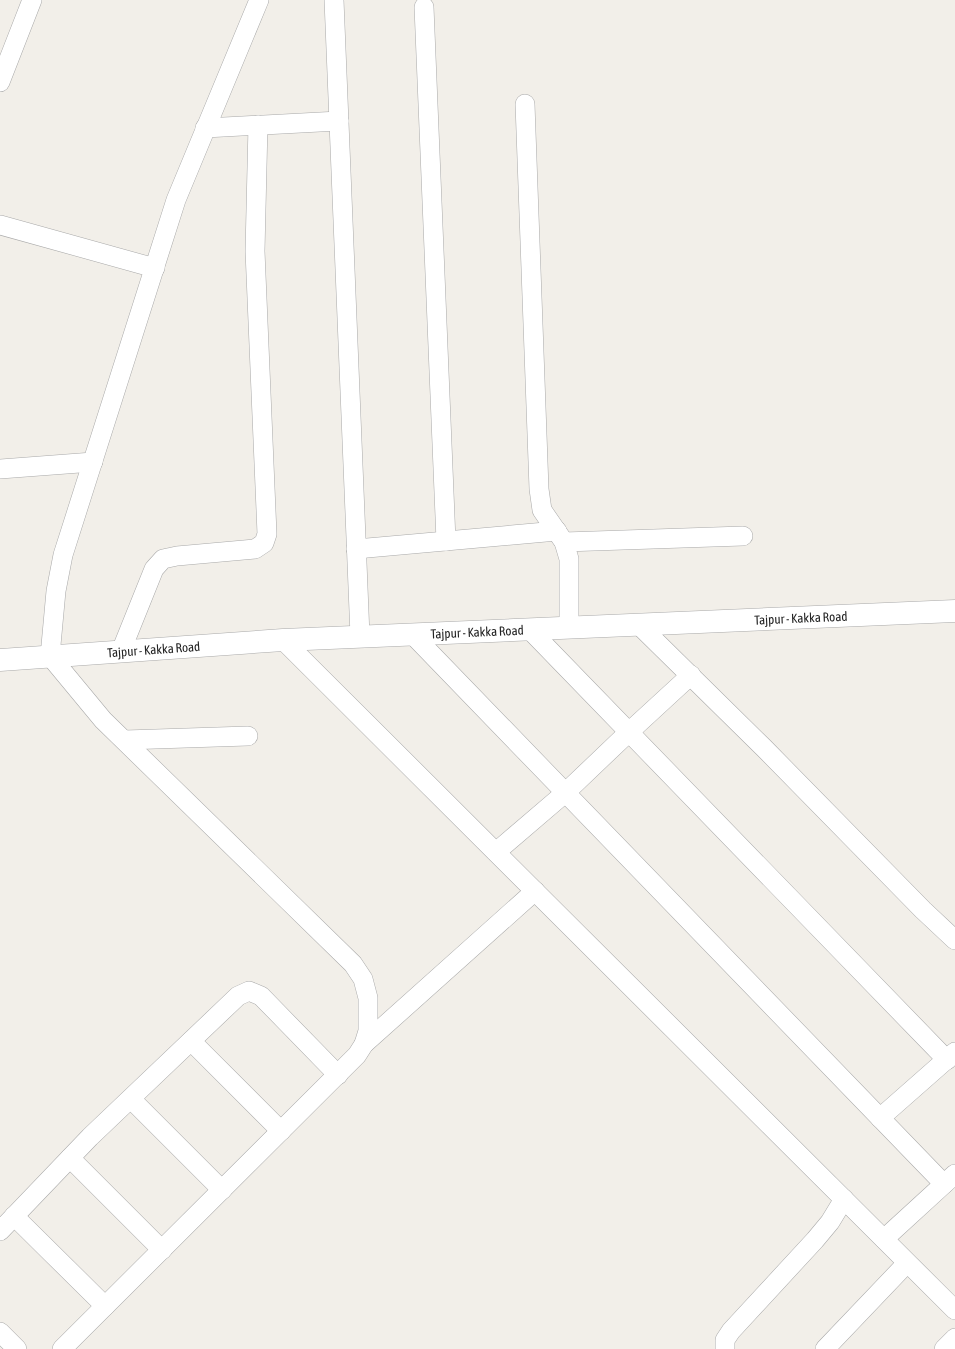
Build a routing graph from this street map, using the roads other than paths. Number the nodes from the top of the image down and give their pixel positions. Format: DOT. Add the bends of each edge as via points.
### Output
graph roads {
  1 [pos="32,0"];
  2 [pos="259,0"];
  3 [pos="334,0"];
  4 [pos="424,7"];
  5 [pos="0,82"];
  6 [pos="524,104"];
  7 [pos="339,120"];
  8 [pos="258,125"];
  9 [pos="205,128"];
  10 [pos="0,225"];
  11 [pos="155,268"];
  12 [pos="93,462"];
  13 [pos="0,470"];
  14 [pos="561,536"];
  15 [pos="743,536"];
  16 [pos="446,541"];
  17 [pos="356,549"];
  18 [pos="955,610"];
  19 [pos="638,624"];
  20 [pos="569,627"];
  21 [pos="529,629"];
  22 [pos="412,634"];
  23 [pos="360,636"];
  24 [pos="283,640"];
  25 [pos="120,651"];
  26 [pos="50,656"];
  27 [pos="0,660"];
  28 [pos="691,675"];
  29 [pos="629,732"];
  30 [pos="248,736"];
  31 [pos="125,740"];
  32 [pos="565,793"];
  33 [pos="496,852"];
  34 [pos="535,891"];
  35 [pos="955,940"];
  36 [pos="191,1041"];
  37 [pos="364,1044"];
  38 [pos="951,1056"];
  39 [pos="338,1074"];
  40 [pos="131,1099"];
  41 [pos="880,1118"];
  42 [pos="281,1131"];
  43 [pos="70,1158"];
  44 [pos="950,1179"];
  45 [pos="222,1190"];
  46 [pos="844,1199"];
  47 [pos="14,1216"];
  48 [pos="0,1231"];
  49 [pos="884,1239"];
  50 [pos="162,1250"];
  51 [pos="908,1263"];
  52 [pos="951,1300"];
  53 [pos="106,1306"];
  54 [pos="0,1332"];
  55 [pos="955,1338"];
  56 [pos="17,1349"];
  57 [pos="62,1349"];
  58 [pos="725,1349"];
  59 [pos="825,1349"];
  60 [pos="944,1349"];
  1 -- 5 [label="street"];
  2 -- 9 [label="street"];
  3 -- 7 [label="street"];
  4 -- 16 [label="street"];
  6 -- 14 [label="street" via="539,489 542,510"];
  7 -- 8 [label="street"];
  7 -- 17 [label="street"];
  8 -- 9 [label="street"];
  8 -- 25 [label="street" via="255,250 267,534 264,543 255,549 177,556 163,560 154,569"];
  9 -- 11 [label="street" via="176,200"];
  10 -- 11 [label="street"];
  11 -- 12 [label="street"];
  12 -- 13 [label="street"];
  12 -- 26 [label="street" via="63,555 56,592"];
  14 -- 15 [label="street"];
  14 -- 16 [label="street"];
  14 -- 20 [label="street" via="569,559"];
  16 -- 17 [label="street"];
  17 -- 23 [label="street"];
  18 -- 19 [label="street, Tajpur - Kakka Road"];
  19 -- 20 [label="street, Tajpur - Kakka Road"];
  19 -- 28 [label="street"];
  20 -- 21 [label="street, Tajpur - Kakka Road"];
  21 -- 22 [label="street, Tajpur - Kakka Road"];
  21 -- 29 [label="street"];
  22 -- 23 [label="street, Tajpur - Kakka Road"];
  22 -- 32 [label="street"];
  23 -- 24 [label="street, Tajpur - Kakka Road"];
  24 -- 25 [label="street, Tajpur - Kakka Road"];
  24 -- 33 [label="street"];
  25 -- 26 [label="street, Tajpur - Kakka Road"];
  26 -- 27 [label="street, Tajpur - Kakka Road"];
  26 -- 31 [label="street" via="104,720"];
  28 -- 29 [label="street"];
  28 -- 35 [label="street"];
  29 -- 32 [label="street"];
  29 -- 38 [label="street"];
  30 -- 31 [label="street"];
  31 -- 37 [label="street" via="354,964 363,979 368,998 368,1031"];
  32 -- 33 [label="street"];
  32 -- 41 [label="street"];
  33 -- 34 [label="street"];
  34 -- 37 [label="street"];
  34 -- 46 [label="street"];
  36 -- 39 [label="street" via="238,996 249,991 262,996"];
  36 -- 40 [label="street"];
  36 -- 42 [label="street"];
  37 -- 39 [label="street"];
  38 -- 41 [label="street"];
  39 -- 42 [label="street"];
  40 -- 43 [label="street"];
  40 -- 45 [label="street"];
  41 -- 44 [label="street"];
  42 -- 45 [label="street"];
  43 -- 47 [label="street"];
  43 -- 50 [label="street"];
  44 -- 49 [label="street"];
  45 -- 50 [label="street"];
  46 -- 49 [label="street"];
  46 -- 58 [label="street" via="815,1240 731,1331 725,1340"];
  47 -- 48 [label="street"];
  47 -- 53 [label="street"];
  49 -- 51 [label="street"];
  50 -- 53 [label="street"];
  51 -- 52 [label="street"];
  51 -- 59 [label="street"];
  53 -- 57 [label="street"];
  54 -- 56 [label="street"];
  55 -- 60 [label="street"];
}
